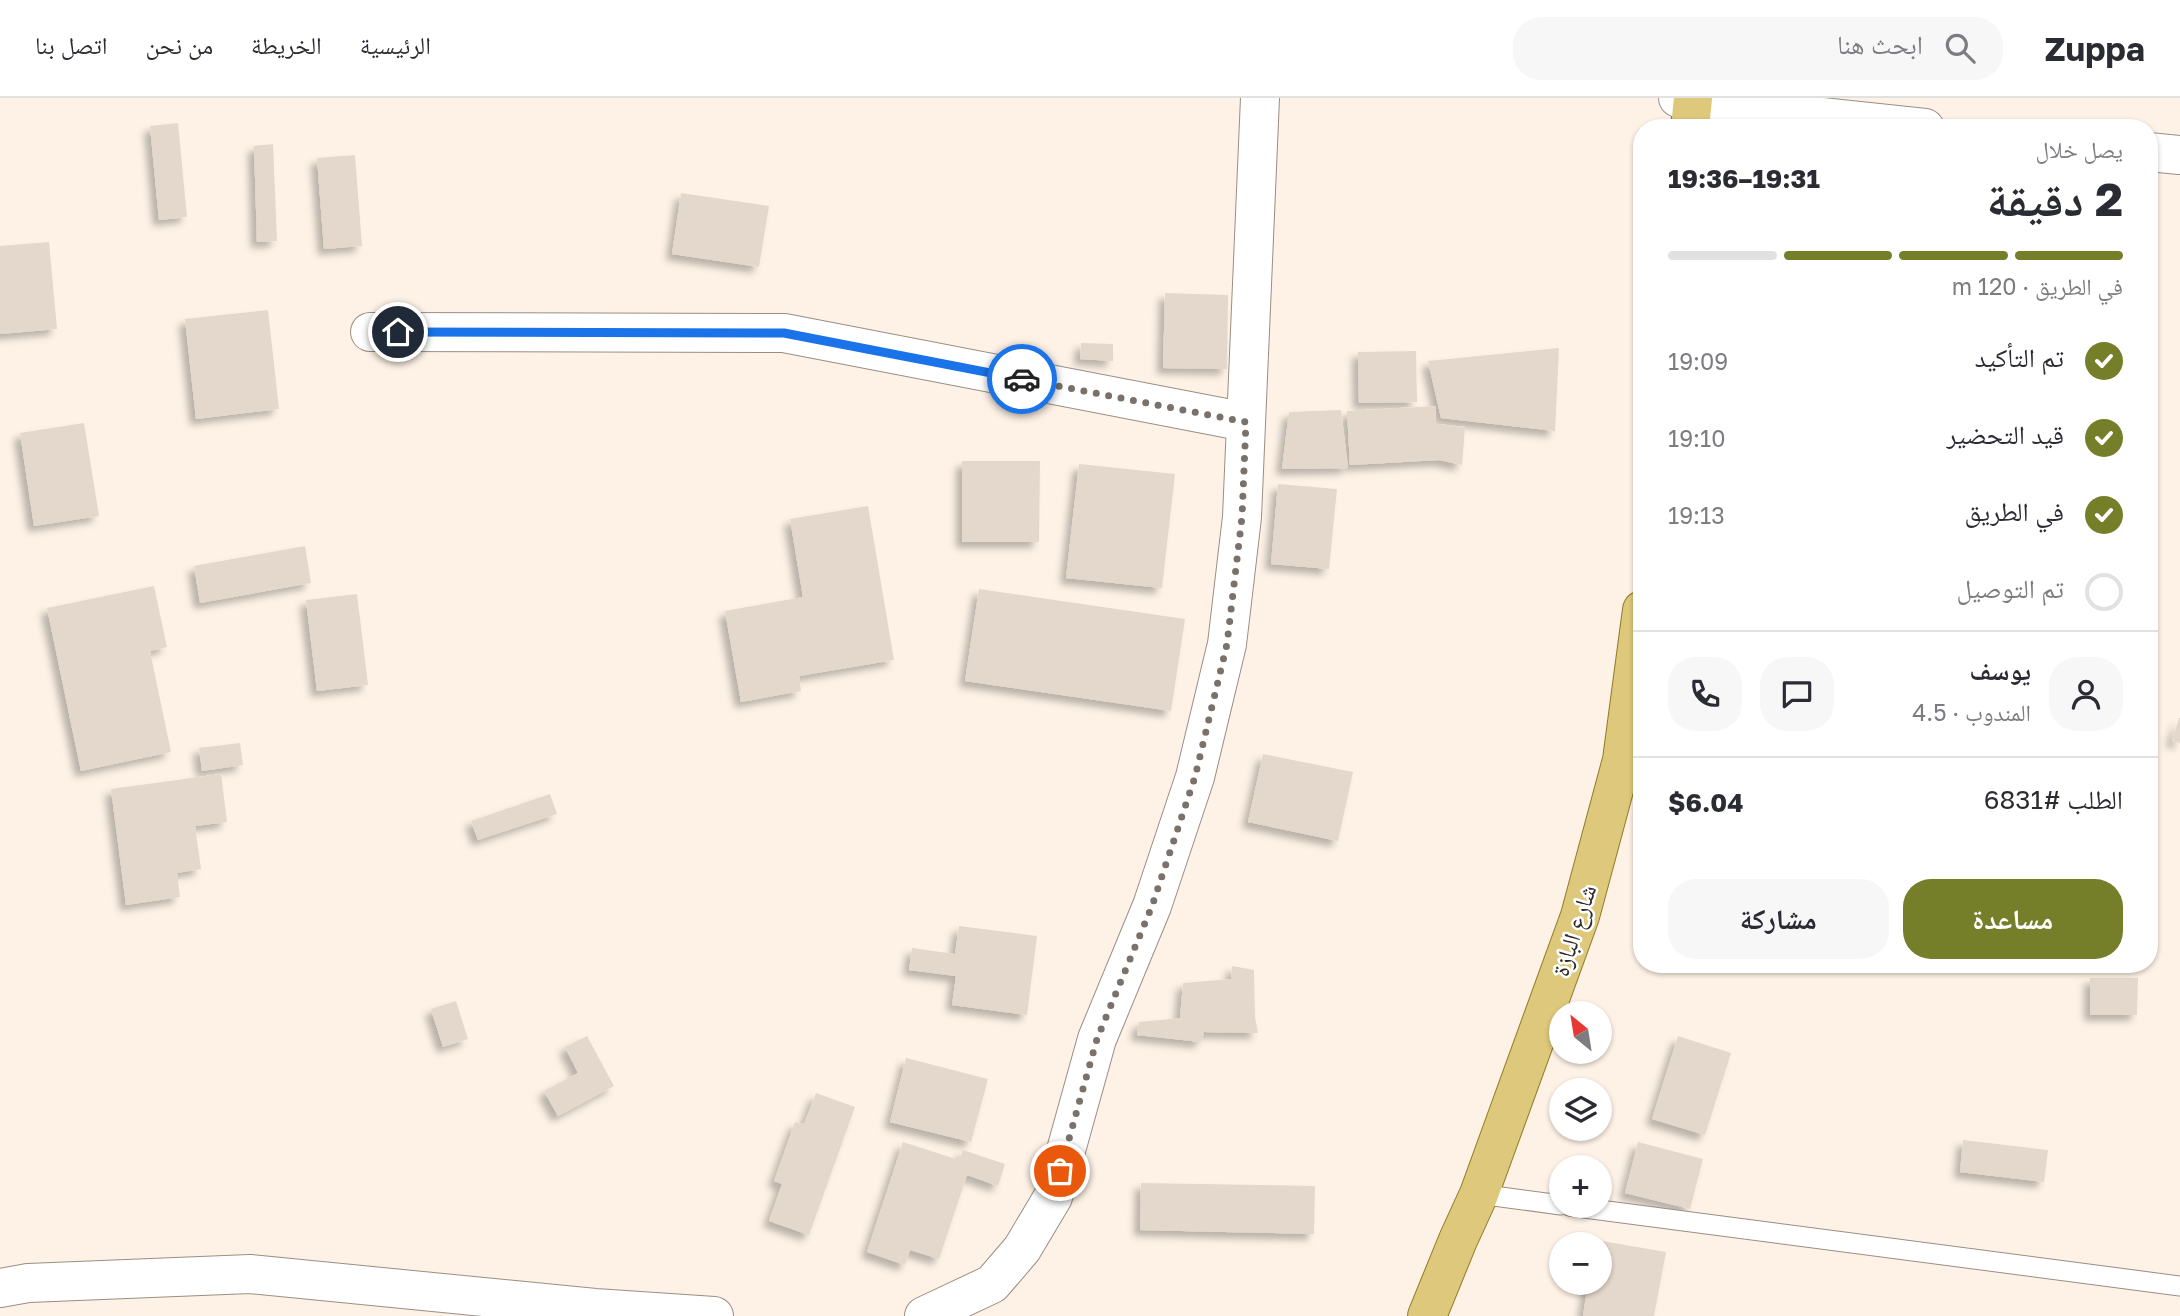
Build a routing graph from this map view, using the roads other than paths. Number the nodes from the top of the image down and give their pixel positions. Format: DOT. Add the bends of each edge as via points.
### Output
graph roads {
  1 [pos="1260,98"];
  2 [pos="1688,107"];
  3 [pos="1823,119"];
  4 [pos="2158,153"];
  5 [pos="2180,155"];
  6 [pos="370,332"];
  7 [pos="1246,422"];
  8 [pos="1633,678"];
  9 [pos="1479,1194"];
  10 [pos="1549,1203"];
  11 [pos="1612,1212"];
  12 [pos="2180,1286"];
  13 [pos="0,1287"];
  14 [pos="714,1316"];
  15 [pos="924,1316"];
  16 [pos="1427,1316"];
  1 -- 7 [label="street"];
  2 -- 3 [label="street"];
  4 -- 5 [label="street"];
  6 -- 7 [label="street" via="784,333"];
  7 -- 15 [label="street" via="1242,517 1227,644 1195,777 1152,906 1097,1039 1053,1197 1022,1250 992,1284"];
  8 -- 9 [label="main road, شارع البازة" via="1622,760 1580,916"];
  9 -- 10 [label="lane"];
  9 -- 16 [label="main road, شارع البازة"];
  11 -- 12 [label="lane"];
  13 -- 14 [label="street" via="250,1274"];
}
